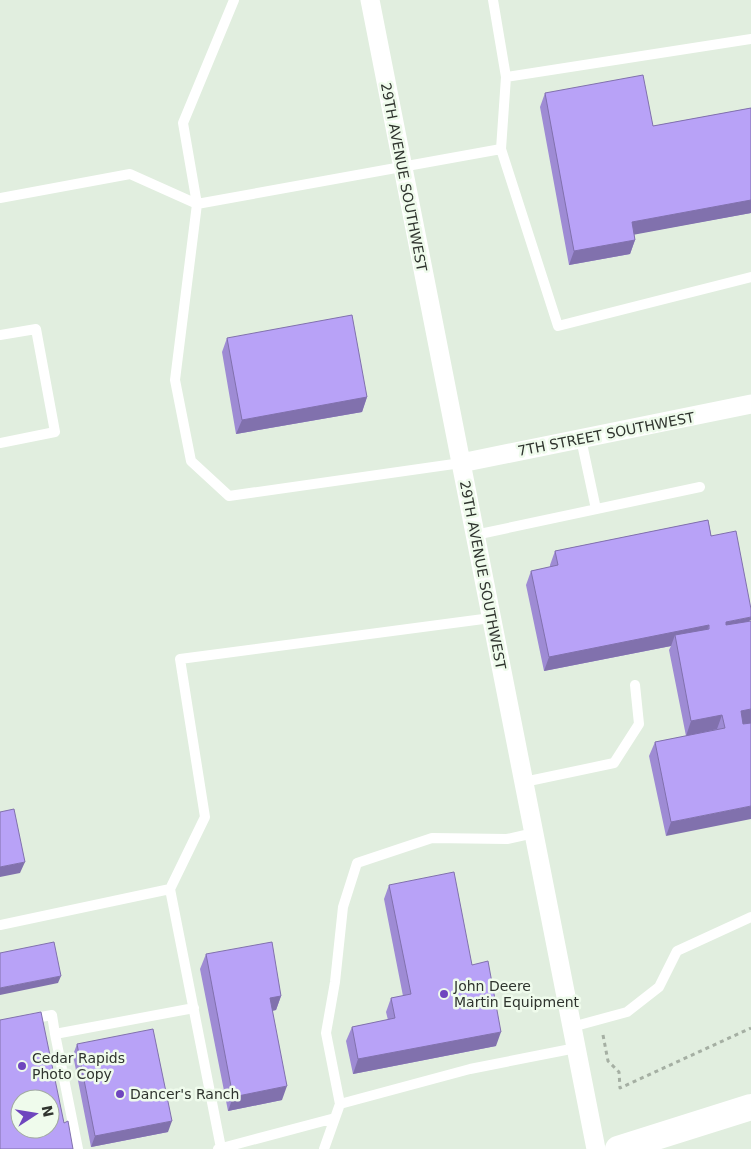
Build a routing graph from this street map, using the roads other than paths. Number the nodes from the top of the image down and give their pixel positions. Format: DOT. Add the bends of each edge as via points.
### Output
graph roads {
  1 [pos="234,0"];
  2 [pos="370,0"];
  3 [pos="493,0"];
  4 [pos="751,39"];
  5 [pos="506,78"];
  6 [pos="501,149"];
  7 [pos="403,168"];
  8 [pos="0,198"];
  9 [pos="197,204"];
  10 [pos="751,277"];
  11 [pos="0,335"];
  12 [pos="751,404"];
  13 [pos="582,439"];
  14 [pos="0,443"];
  15 [pos="460,463"];
  16 [pos="700,487"];
  17 [pos="596,509"];
  18 [pos="475,536"];
  19 [pos="491,618"];
  20 [pos="635,685"];
  21 [pos="524,782"];
  22 [pos="534,834"];
  23 [pos="170,889"];
  24 [pos="751,917"];
  25 [pos="0,925"];
  26 [pos="194,1008"];
  27 [pos="17,1021"];
  28 [pos="572,1026"];
  29 [pos="55,1034"];
  30 [pos="576,1048"];
  31 [pos="340,1104"];
  32 [pos="751,1107"];
  33 [pos="335,1118"];
  34 [pos="628,1148"];
  35 [pos="78,1149"];
  36 [pos="219,1149"];
  37 [pos="324,1149"];
  38 [pos="596,1149"];
  1 -- 9 [label="lane" via="183,123"];
  2 -- 7 [label="street, 29TH AVENUE SOUTHWEST"];
  3 -- 5 [label="lane"];
  4 -- 5 [label="lane"];
  5 -- 6 [label="lane"];
  6 -- 7 [label="lane"];
  6 -- 10 [label="lane" via="558,326"];
  7 -- 9 [label="lane"];
  7 -- 15 [label="street, 29TH AVENUE SOUTHWEST"];
  8 -- 9 [label="lane" via="130,174"];
  9 -- 15 [label="lane" via="175,380 191,462 229,496"];
  11 -- 14 [label="lane" via="36,329 55,432"];
  12 -- 13 [label="street, 7TH STREET SOUTHWEST"];
  13 -- 15 [label="street, 7TH STREET SOUTHWEST"];
  13 -- 17 [label="lane"];
  15 -- 18 [label="street, 29TH AVENUE SOUTHWEST"];
  16 -- 17 [label="lane"];
  17 -- 18 [label="lane"];
  18 -- 19 [label="street, 29TH AVENUE SOUTHWEST"];
  19 -- 21 [label="street, 29TH AVENUE SOUTHWEST"];
  19 -- 23 [label="lane" via="180,659 205,817"];
  20 -- 21 [label="lane" via="639,724 614,763"];
  21 -- 22 [label="street, 29TH AVENUE SOUTHWEST"];
  22 -- 28 [label="street, 29TH AVENUE SOUTHWEST"];
  22 -- 31 [label="lane" via="507,839 432,838 357,863 343,907 326,1033"];
  23 -- 25 [label="lane"];
  23 -- 26 [label="lane"];
  24 -- 28 [label="lane" via="677,951 659,988 627,1012"];
  26 -- 29 [label="lane"];
  26 -- 36 [label="lane"];
  27 -- 29 [label="lane" via="52,1015"];
  28 -- 30 [label="street, 29TH AVENUE SOUTHWEST"];
  29 -- 35 [label="lane"];
  30 -- 31 [label="lane" via="470,1069"];
  30 -- 38 [label="street, 29TH AVENUE SOUTHWEST"];
  31 -- 33 [label="lane"];
  32 -- 34 [label="main road"];
  33 -- 36 [label="lane"];
  33 -- 37 [label="lane"];
}
